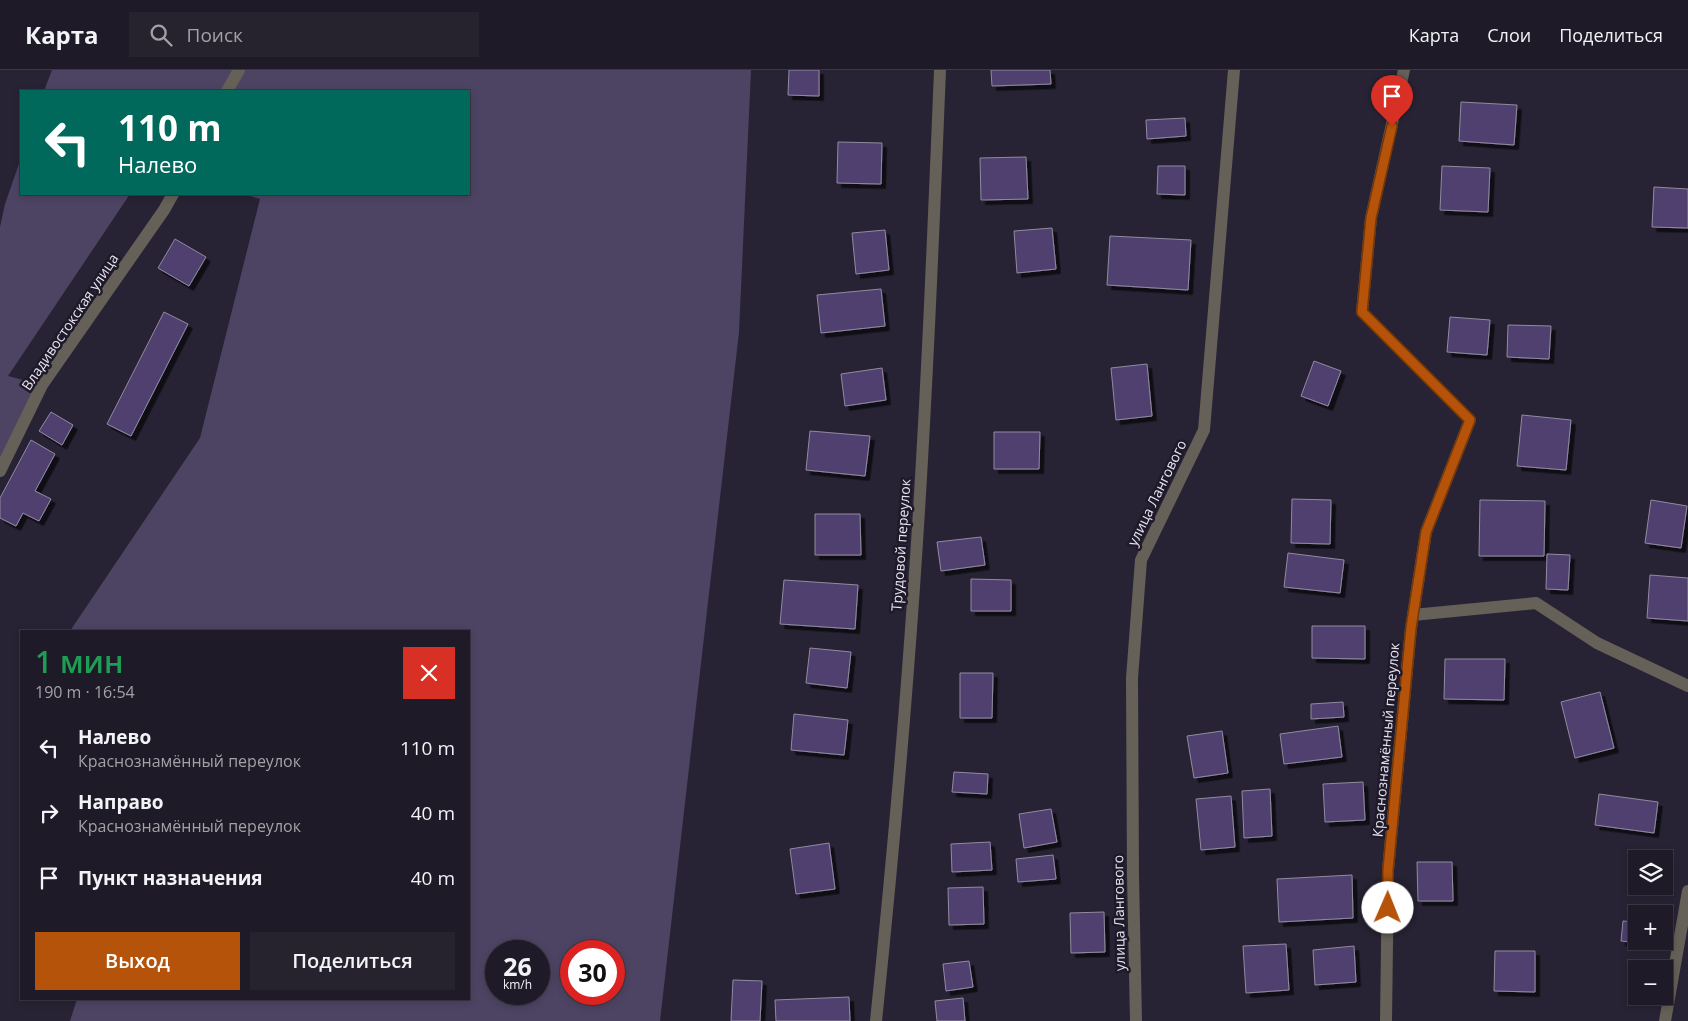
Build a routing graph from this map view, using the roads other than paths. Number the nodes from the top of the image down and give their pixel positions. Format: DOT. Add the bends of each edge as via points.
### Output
graph roads {
  1 [pos="239,70"];
  2 [pos="940,70"];
  3 [pos="1234,70"];
  4 [pos="1404,70"];
  5 [pos="229,90"];
  6 [pos="172,195"];
  7 [pos="0,471"];
  8 [pos="1413,616"];
  9 [pos="1688,686"];
  10 [pos="1688,891"];
  11 [pos="876,1021"];
  12 [pos="1136,1021"];
  13 [pos="1386,1021"];
  14 [pos="1665,1021"];
  1 -- 5 [label="street"];
  2 -- 11 [label="street, Трудовой переулок" via="914,585 898,798"];
  3 -- 12 [label="street, улица Лангового" via="1204,430 1141,560 1132,678"];
  4 -- 8 [label="street, Краснознамённый переулок" via="1371,218 1362,312 1470,420 1426,532"];
  6 -- 7 [label="street, Владивостокская улица" via="42,385"];
  8 -- 9 [label="street" via="1536,603 1597,643"];
  8 -- 13 [label="street, Краснознамённый переулок" via="1388,870"];
  10 -- 14 [label="street"];
}
